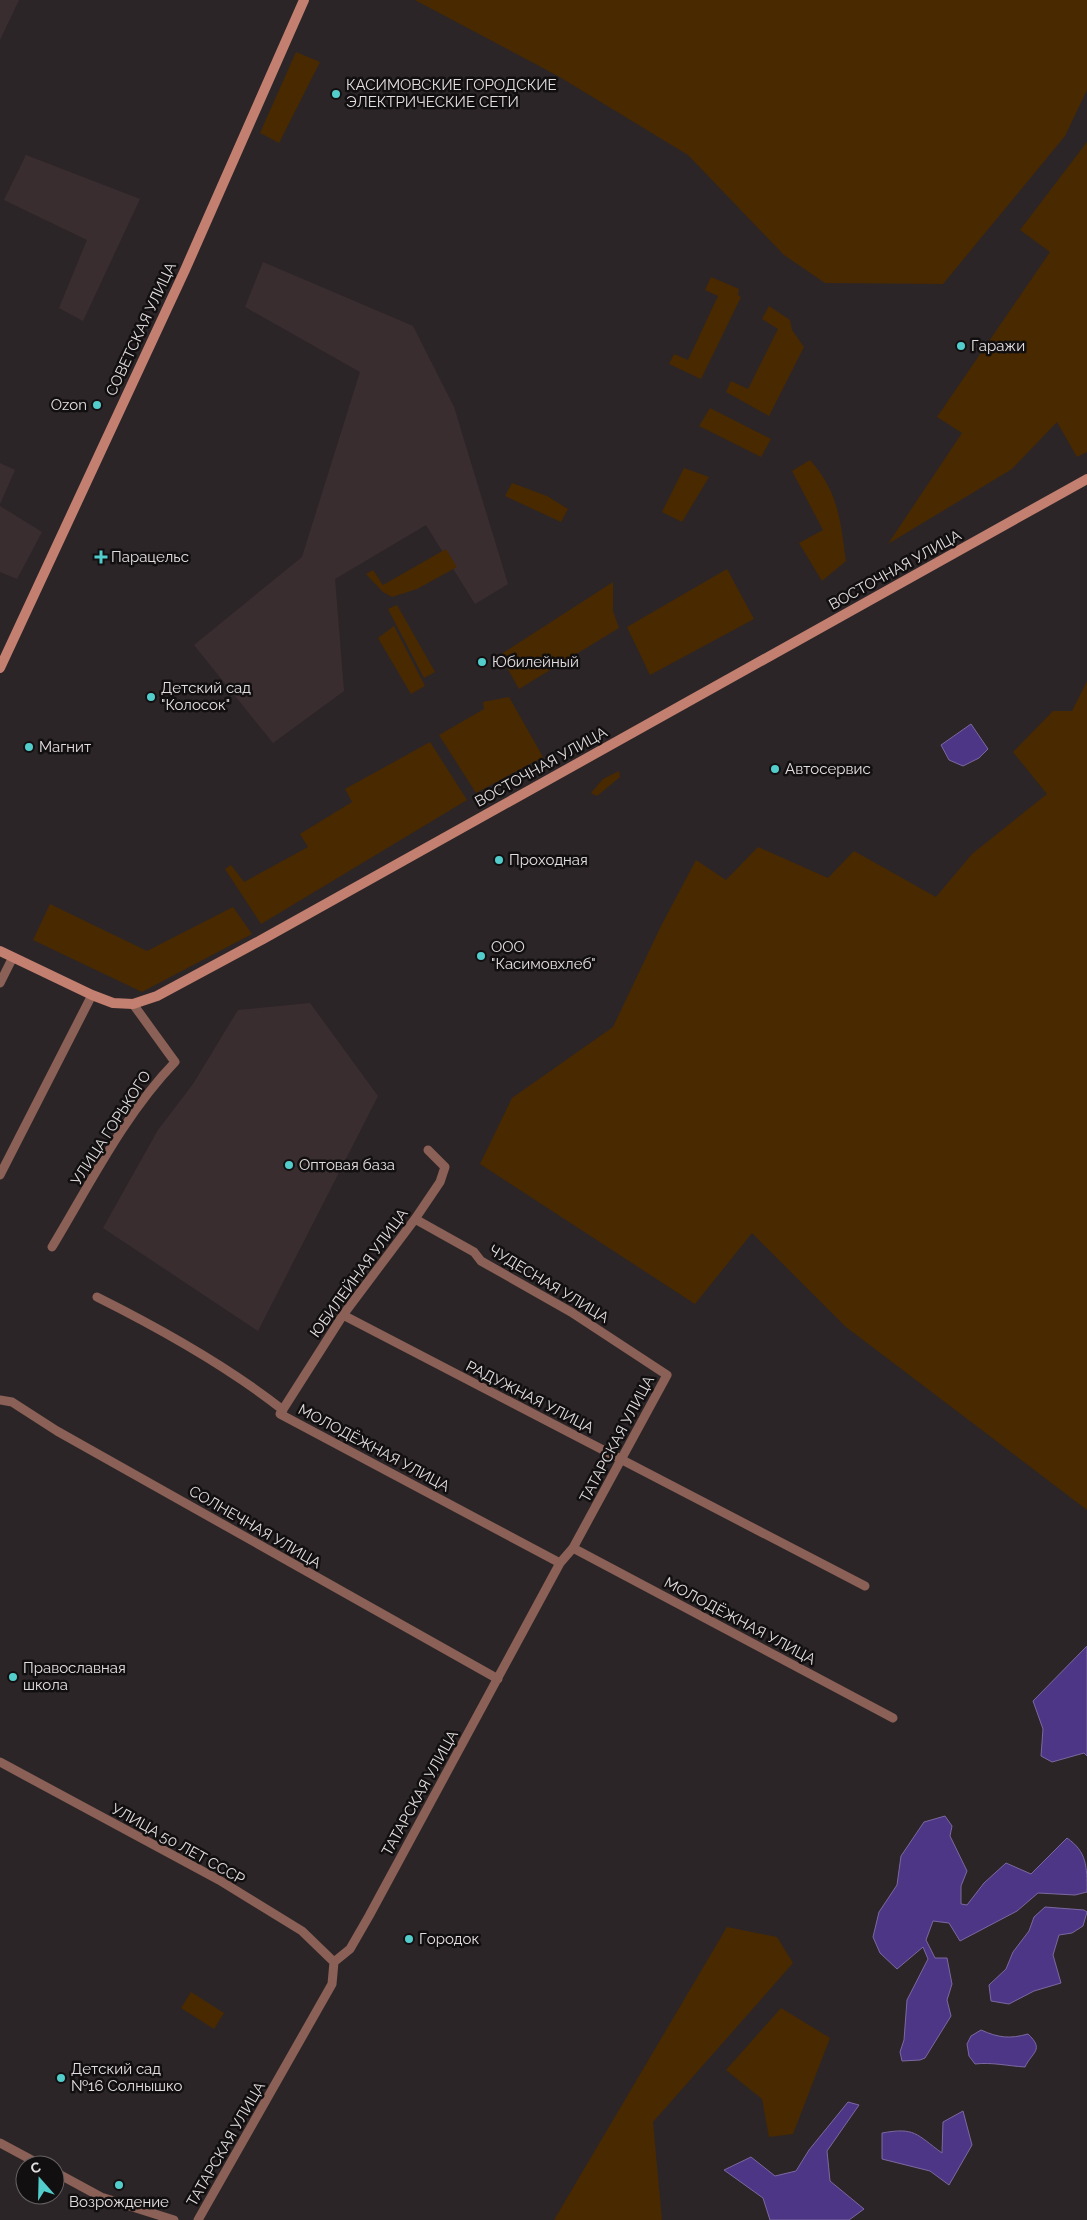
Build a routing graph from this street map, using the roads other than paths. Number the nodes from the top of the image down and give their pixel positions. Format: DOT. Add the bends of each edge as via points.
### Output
graph roads {
  1 [pos="304,0"];
  2 [pos="1087,480"];
  3 [pos="0,668"];
  4 [pos="0,951"];
  5 [pos="13,957"];
  6 [pos="0,983"];
  7 [pos="92,995"];
  8 [pos="134,1004"];
  9 [pos="428,1150"];
  10 [pos="0,1175"];
  11 [pos="416,1219"];
  12 [pos="52,1247"];
  13 [pos="97,1297"];
  14 [pos="343,1315"];
  15 [pos="667,1375"];
  16 [pos="0,1400"];
  17 [pos="281,1412"];
  18 [pos="622,1460"];
  19 [pos="573,1548"];
  20 [pos="560,1563"];
  21 [pos="865,1586"];
  22 [pos="498,1679"];
  23 [pos="893,1718"];
  24 [pos="0,1762"];
  25 [pos="334,1962"];
  26 [pos="0,2143"];
  27 [pos="22,2155"];
  28 [pos="65,2177"];
  29 [pos="174,2220"];
  30 [pos="198,2220"];
  1 -- 3 [label="main road, СОВЕТСКАЯ УЛИЦА" via="185,270"];
  2 -- 8 [label="main road, ВОСТОЧНАЯ УЛИЦА" via="263,939 157,996"];
  4 -- 5 [label="main road, ВОСТОЧНАЯ УЛИЦА"];
  5 -- 6 [label="street"];
  5 -- 7 [label="main road, ВОСТОЧНАЯ УЛИЦА"];
  7 -- 8 [label="main road, ВОСТОЧНАЯ УЛИЦА" via="113,1003"];
  7 -- 10 [label="street"];
  8 -- 12 [label="street, УЛИЦА ГОРЬКОГО" via="175,1062 155,1083 128,1121"];
  9 -- 11 [label="street, ЮБИЛЕЙНАЯ УЛИЦА" via="445,1167 440,1182"];
  11 -- 14 [label="street, ЮБИЛЕЙНАЯ УЛИЦА"];
  11 -- 15 [label="street, ЧУДЕСНАЯ УЛИЦА" via="474,1252 481,1261 571,1312"];
  13 -- 17 [label="street" via="250,1384"];
  14 -- 17 [label="street, ЮБИЛЕЙНАЯ УЛИЦА"];
  14 -- 18 [label="street, РАДУЖНАЯ УЛИЦА"];
  15 -- 18 [label="street, ТАТАРСКАЯ УЛИЦА"];
  16 -- 22 [label="street, СОЛНЕЧНАЯ УЛИЦА" via="12,1402 57,1431"];
  17 -- 20 [label="street, МОЛОДЁЖНАЯ УЛИЦА"];
  18 -- 19 [label="street, ТАТАРСКАЯ УЛИЦА"];
  18 -- 21 [label="street, РАДУЖНАЯ УЛИЦА"];
  19 -- 20 [label="street, ТАТАРСКАЯ УЛИЦА"];
  19 -- 23 [label="street, МОЛОДЁЖНАЯ УЛИЦА"];
  20 -- 22 [label="street, ТАТАРСКАЯ УЛИЦА"];
  22 -- 25 [label="street, ТАТАРСКАЯ УЛИЦА" via="350,1949"];
  24 -- 25 [label="street, УЛИЦА 50 ЛЕТ СССР" via="219,1880 302,1931"];
  25 -- 30 [label="street, ТАТАРСКАЯ УЛИЦА" via="332,1984"];
  26 -- 27 [label="street"];
  28 -- 29 [label="street" via="101,2197"];
}
